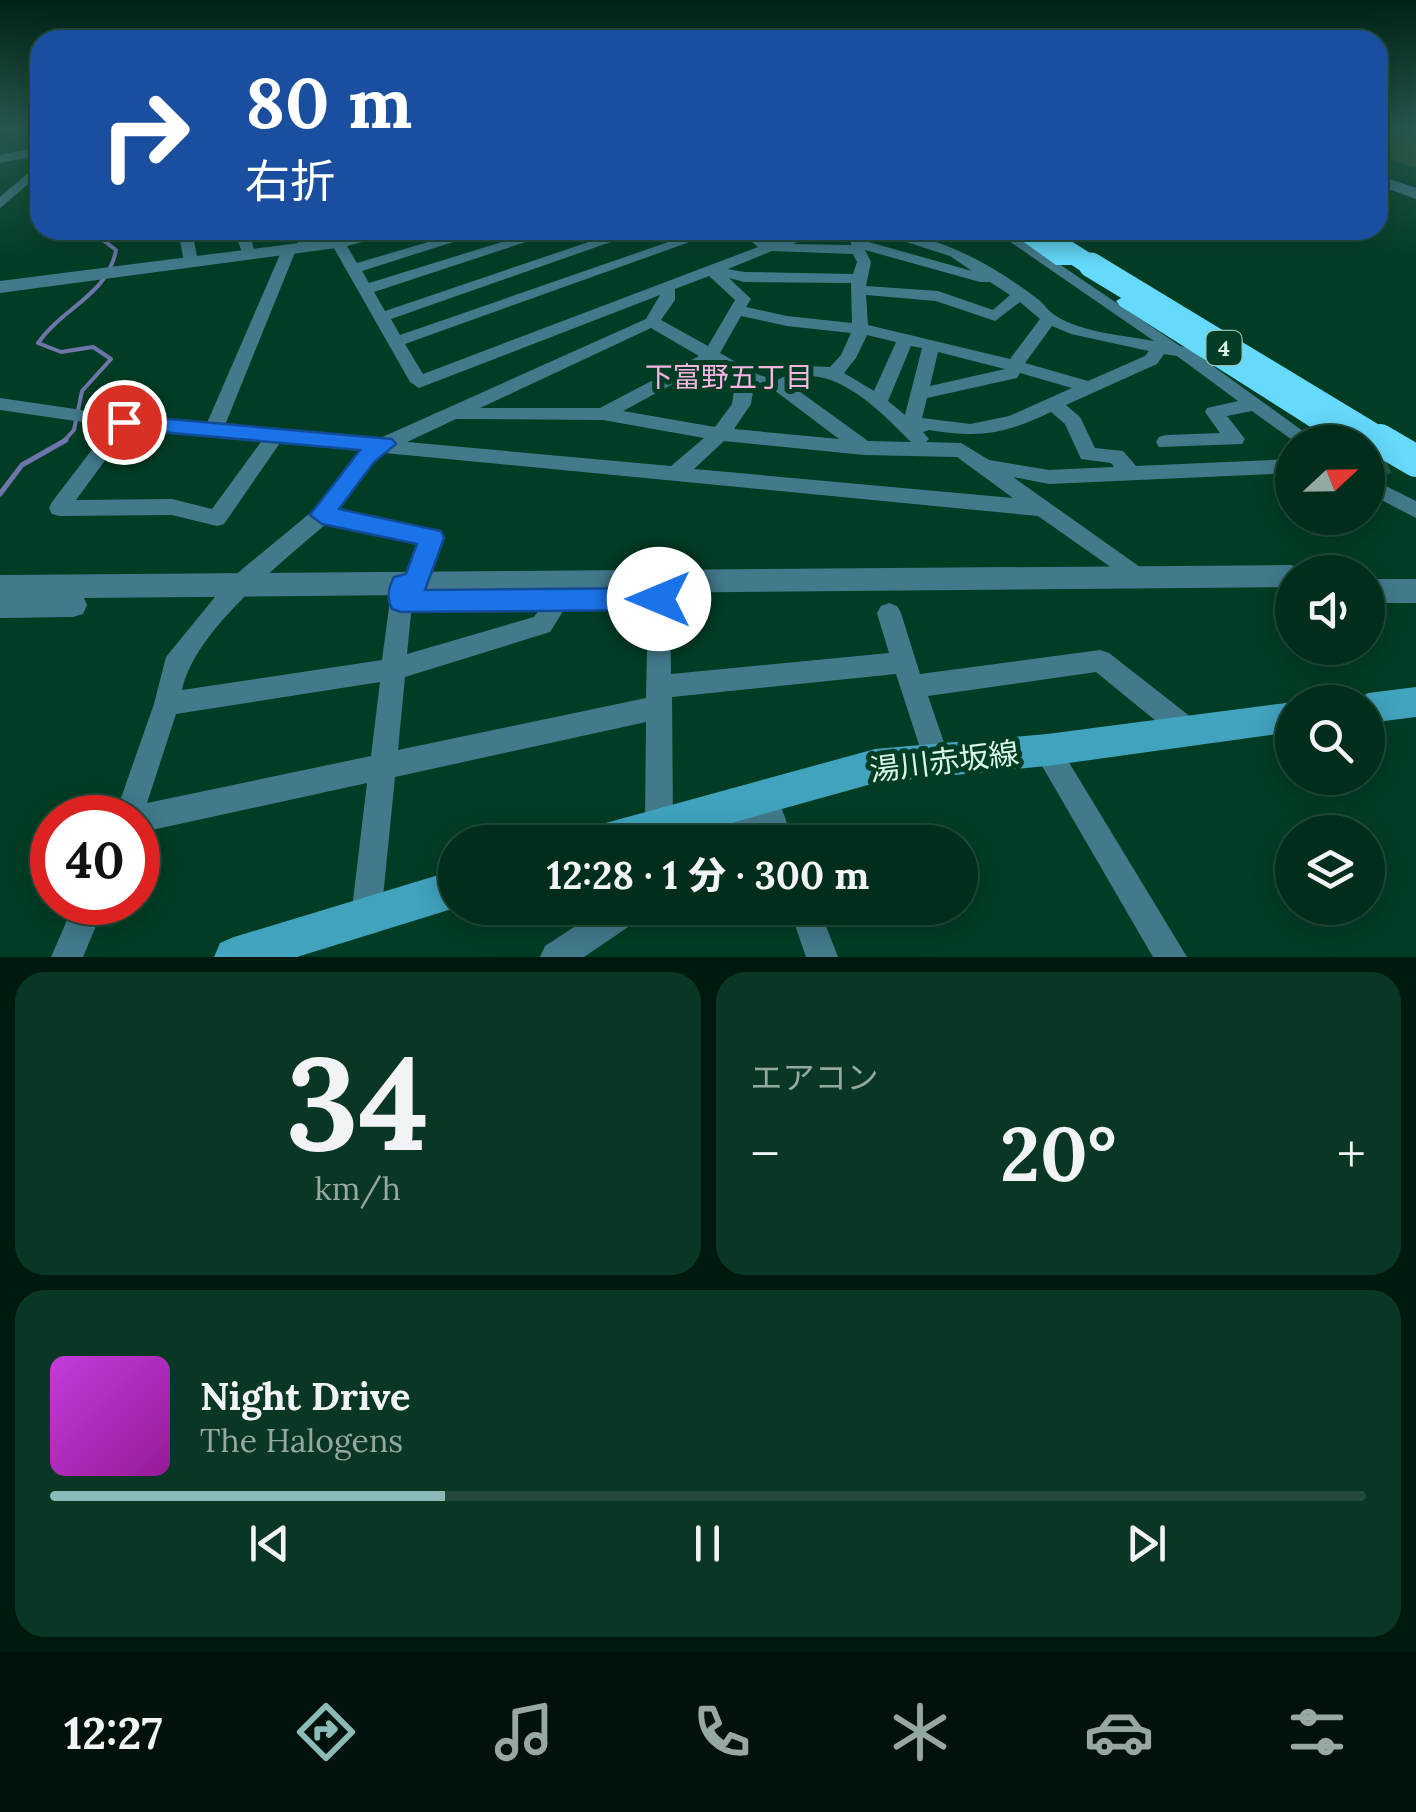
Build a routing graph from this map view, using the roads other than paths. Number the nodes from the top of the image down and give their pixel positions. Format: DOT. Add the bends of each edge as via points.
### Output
graph roads {
  1 [pos="30,176"];
  2 [pos="1388,184"];
  3 [pos="30,185"];
  4 [pos="18,187"];
  5 [pos="1416,194"];
  6 [pos="0,204"];
  7 [pos="187,240"];
  8 [pos="244,240"];
  9 [pos="346,240"];
  10 [pos="452,240"];
  11 [pos="497,240"];
  12 [pos="523,240"];
  13 [pos="609,240"];
  14 [pos="695,240"];
  15 [pos="758,240"];
  16 [pos="787,240"];
  17 [pos="910,240"];
  18 [pos="1015,240"];
  19 [pos="1033,240"];
  20 [pos="1051,240"];
  21 [pos="858,241"];
  22 [pos="298,242"];
  23 [pos="338,243"];
  24 [pos="503,246"];
  25 [pos="768,247"];
  26 [pos="249,255"];
  27 [pos="191,262"];
  28 [pos="709,268"];
  29 [pos="354,269"];
  30 [pos="524,269"];
  31 [pos="996,278"];
  32 [pos="668,284"];
  33 [pos="857,285"];
  34 [pos="0,287"];
  35 [pos="367,290"];
  36 [pos="1020,294"];
  37 [pos="557,306"];
  38 [pos="737,310"];
  39 [pos="382,317"];
  40 [pos="1049,319"];
  41 [pos="652,322"];
  42 [pos="863,328"];
  43 [pos="905,341"];
  44 [pos="396,342"];
  45 [pos="931,348"];
  46 [pos="1158,348"];
  47 [pos="1182,352"];
  48 [pos="710,357"];
  49 [pos="1016,366"];
  50 [pos="832,374"];
  51 [pos="746,375"];
  52 [pos="780,386"];
  53 [pos="1088,388"];
  54 [pos="918,394"];
  55 [pos="878,403"];
  56 [pos="0,404"];
  57 [pos="1255,404"];
  58 [pos="1055,406"];
  59 [pos="454,414"];
  60 [pos="603,414"];
  61 [pos="124,422"];
  62 [pos="1284,425"];
  63 [pos="1327,425"];
  64 [pos="214,430"];
  65 [pos="910,430"];
  66 [pos="718,434"];
  67 [pos="276,436"];
  68 [pos="1166,442"];
  69 [pos="385,444"];
  70 [pos="864,448"];
  71 [pos="927,448"];
  72 [pos="1385,460"];
  73 [pos="1416,461"];
  74 [pos="986,464"];
  75 [pos="1275,467"];
  76 [pos="676,473"];
  77 [pos="1131,473"];
  78 [pos="1416,478"];
  79 [pos="1385,493"];
  80 [pos="1046,509"];
  81 [pos="1416,510"];
  82 [pos="322,515"];
  83 [pos="1385,575"];
  84 [pos="1416,575"];
  85 [pos="1275,576"];
  86 [pos="1139,578"];
  87 [pos="0,588"];
  88 [pos="406,590"];
  89 [pos="662,591"];
  90 [pos="1385,591"];
  91 [pos="1416,591"];
  92 [pos="1275,592"];
  93 [pos="230,596"];
  94 [pos="560,600"];
  95 [pos="0,606"];
  96 [pos="888,614"];
  97 [pos="394,669"];
  98 [pos="908,675"];
  99 [pos="659,697"];
  100 [pos="1416,702"];
  101 [pos="168,704"];
  102 [pos="1385,706"];
  103 [pos="1275,719"];
  104 [pos="1187,730"];
  105 [pos="1047,750"];
  106 [pos="937,760"];
  107 [pos="382,765"];
  108 [pos="136,795"];
  109 [pos="764,798"];
  110 [pos="160,814"];
  111 [pos="659,825"];
  112 [pos="744,825"];
  113 [pos="774,825"];
  114 [pos="438,894"];
  115 [pos="366,917"];
  116 [pos="81,925"];
  117 [pos="604,925"];
  118 [pos="810,925"];
  119 [pos="66,957"];
  120 [pos="234,957"];
  121 [pos="556,957"];
  122 [pos="822,957"];
  123 [pos="1171,957"];
  1 -- 4 [label="street"];
  2 -- 5 [label="street"];
  3 -- 4 [label="street"];
  4 -- 6 [label="street"];
  7 -- 27 [label="street"];
  8 -- 26 [label="street"];
  9 -- 23 [label="street"];
  10 -- 29 [label="street"];
  11 -- 24 [label="street"];
  12 -- 24 [label="street"];
  13 -- 30 [label="street"];
  14 -- 37 [label="street"];
  15 -- 25 [label="street"];
  16 -- 25 [label="street"];
  17 -- 31 [label="street" via="955,253"];
  18 -- 47 [label="street"];
  19 -- 63 [label="highway, 4"];
  20 -- 73 [label="highway, 4, bridge"];
  21 -- 25 [label="street"];
  21 -- 31 [label="street" via="978,280"];
  21 -- 33 [label="street" via="864,262"];
  22 -- 23 [label="street"];
  22 -- 26 [label="street"];
  22 -- 64 [label="street"];
  23 -- 29 [label="street"];
  24 -- 30 [label="street"];
  24 -- 35 [label="street"];
  25 -- 28 [label="street"];
  26 -- 27 [label="street"];
  27 -- 34 [label="street"];
  28 -- 32 [label="street"];
  28 -- 33 [label="street"];
  28 -- 38 [label="street" via="744,299"];
  29 -- 35 [label="street"];
  30 -- 37 [label="street"];
  30 -- 39 [label="street"];
  31 -- 36 [label="street"];
  32 -- 37 [label="street"];
  32 -- 41 [label="street" via="667,300"];
  33 -- 36 [label="street" via="938,296 995,316"];
  33 -- 42 [label="street"];
  35 -- 39 [label="street"];
  36 -- 40 [label="street"];
  37 -- 44 [label="street"];
  37 -- 44 [label="street" via="419,382"];
  38 -- 42 [label="street"];
  38 -- 48 [label="street"];
  39 -- 44 [label="street"];
  40 -- 46 [label="street"];
  40 -- 49 [label="street"];
  41 -- 48 [label="street"];
  41 -- 59 [label="street"];
  42 -- 43 [label="street"];
  42 -- 50 [label="street" via="853,356"];
  43 -- 45 [label="street"];
  43 -- 55 [label="street"];
  45 -- 49 [label="street"];
  45 -- 54 [label="street"];
  46 -- 47 [label="street"];
  46 -- 53 [label="street" via="1150,360"];
  47 -- 57 [label="street"];
  48 -- 51 [label="street"];
  48 -- 60 [label="street"];
  49 -- 53 [label="street"];
  49 -- 54 [label="street" via="1011,374"];
  50 -- 52 [label="street" via="810,369"];
  50 -- 55 [label="street"];
  51 -- 52 [label="street"];
  51 -- 66 [label="street" via="740,406"];
  52 -- 70 [label="street"];
  53 -- 58 [label="street"];
  54 -- 65 [label="street"];
  55 -- 65 [label="street"];
  56 -- 61 [label="street"];
  57 -- 62 [label="street"];
  57 -- 68 [label="street" via="1214,412 1235,439"];
  58 -- 65 [label="street" via="970,430 928,422"];
  58 -- 77 [label="street" via="1073,421 1088,454 1116,456"];
  59 -- 60 [label="street"];
  59 -- 69 [label="street"];
  60 -- 66 [label="street"];
  61 -- 64 [label="street"];
  61 -- 67 [label="street" via="59,508 172,507 217,518"];
  64 -- 67 [label="street"];
  65 -- 71 [label="street"];
  66 -- 70 [label="street"];
  66 -- 76 [label="street"];
  67 -- 69 [label="street"];
  69 -- 76 [label="street"];
  69 -- 82 [label="street" via="366,457"];
  70 -- 71 [label="street"];
  71 -- 74 [label="street" via="961,450"];
  72 -- 78 [label="highway"];
  74 -- 77 [label="street" via="1048,477"];
  74 -- 80 [label="street"];
  75 -- 77 [label="street"];
  76 -- 80 [label="street"];
  79 -- 81 [label="street"];
  80 -- 86 [label="street"];
  82 -- 88 [label="street" via="432,538"];
  82 -- 93 [label="street"];
  83 -- 84 [label="street"];
  85 -- 86 [label="street"];
  86 -- 89 [label="street"];
  87 -- 93 [label="street"];
  88 -- 89 [label="street"];
  88 -- 93 [label="street"];
  88 -- 94 [label="street"];
  88 -- 97 [label="street"];
  89 -- 92 [label="street"];
  89 -- 94 [label="street"];
  89 -- 99 [label="street"];
  90 -- 91 [label="street"];
  93 -- 95 [label="street"];
  93 -- 101 [label="street" via="175,665"];
  94 -- 97 [label="street" via="542,625"];
  96 -- 98 [label="street"];
  97 -- 101 [label="street"];
  97 -- 107 [label="street"];
  98 -- 99 [label="street"];
  98 -- 104 [label="street" via="1100,661"];
  98 -- 106 [label="street"];
  99 -- 107 [label="street"];
  99 -- 111 [label="street"];
  100 -- 102 [label="main road"];
  101 -- 108 [label="street"];
  103 -- 104 [label="main road, 湯川赤坂線"];
  104 -- 105 [label="main road, 湯川赤坂線"];
  105 -- 106 [label="main road, 湯川赤坂線"];
  105 -- 123 [label="street"];
  106 -- 109 [label="main road, 湯川赤坂線" via="875,766"];
  107 -- 110 [label="street"];
  107 -- 115 [label="street"];
  109 -- 111 [label="main road, 湯川赤坂線"];
  109 -- 112 [label="street"];
  109 -- 113 [label="street"];
  114 -- 115 [label="main road"];
  115 -- 120 [label="main road"];
  116 -- 119 [label="street"];
  117 -- 121 [label="street"];
  118 -- 122 [label="street"];
}
